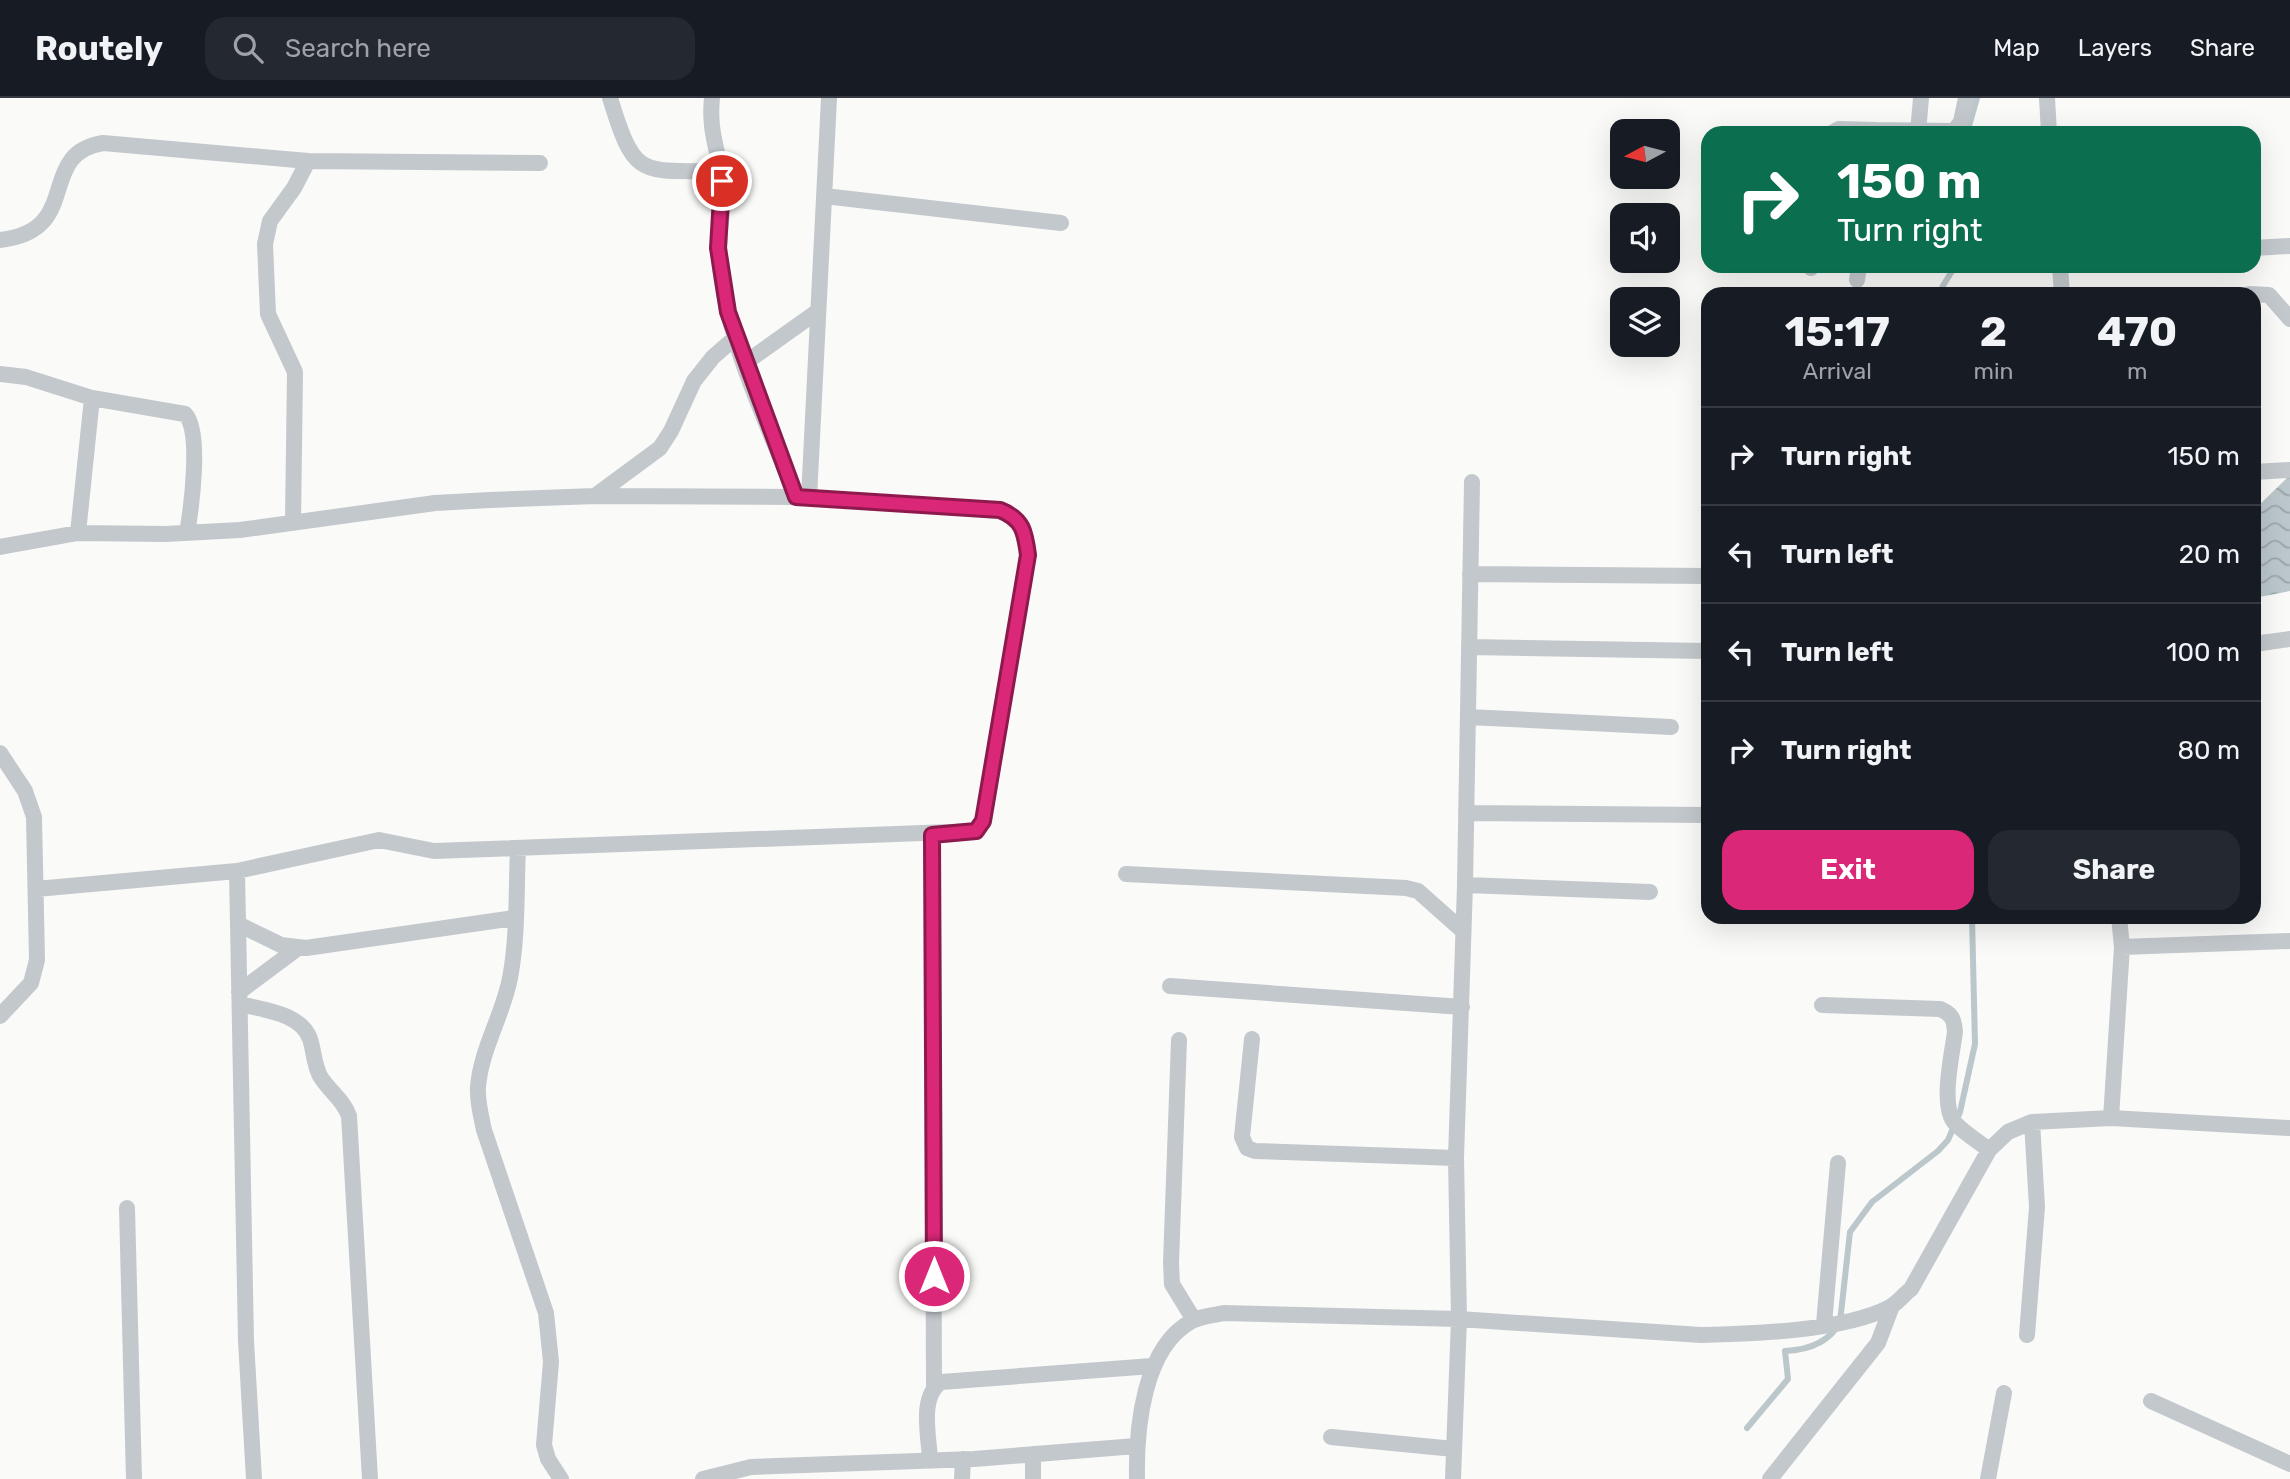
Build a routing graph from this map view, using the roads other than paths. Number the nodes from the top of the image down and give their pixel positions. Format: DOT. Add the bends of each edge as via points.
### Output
graph roads {
  1 [pos="610,98"];
  2 [pos="712,98"];
  3 [pos="829,98"];
  4 [pos="1921,98"];
  5 [pos="1966,98"];
  6 [pos="2046,98"];
  7 [pos="1919,126"];
  8 [pos="1958,126"];
  9 [pos="2048,126"];
  10 [pos="308,160"];
  11 [pos="540,163"];
  12 [pos="720,172"];
  13 [pos="824,196"];
  14 [pos="1060,223"];
  15 [pos="0,240"];
  16 [pos="2290,246"];
  17 [pos="2261,248"];
  18 [pos="2261,295"];
  19 [pos="818,311"];
  20 [pos="2290,319"];
  21 [pos="736,337"];
  22 [pos="745,363"];
  23 [pos="0,374"];
  24 [pos="92,398"];
  25 [pos="2290,470"];
  26 [pos="2261,472"];
  27 [pos="1472,482"];
  28 [pos="595,496"];
  29 [pos="802,498"];
  30 [pos="293,523"];
  31 [pos="78,533"];
  32 [pos="187,533"];
  33 [pos="0,547"];
  34 [pos="1470,574"];
  35 [pos="1701,576"];
  36 [pos="2290,639"];
  37 [pos="2261,642"];
  38 [pos="1469,647"];
  39 [pos="1701,651"];
  40 [pos="1468,718"];
  41 [pos="1671,727"];
  42 [pos="0,753"];
  43 [pos="1466,813"];
  44 [pos="1701,815"];
  45 [pos="932,835"];
  46 [pos="518,848"];
  47 [pos="237,871"];
  48 [pos="1126,874"];
  49 [pos="1465,886"];
  50 [pos="36,889"];
  51 [pos="1650,892"];
  52 [pos="514,918"];
  53 [pos="238,924"];
  54 [pos="2120,924"];
  55 [pos="1463,931"];
  56 [pos="2290,941"];
  57 [pos="2122,947"];
  58 [pos="298,948"];
  59 [pos="1170,986"];
  60 [pos="239,998"];
  61 [pos="1822,1005"];
  62 [pos="1462,1007"];
  63 [pos="0,1016"];
  64 [pos="1252,1039"];
  65 [pos="1180,1040"];
  66 [pos="2111,1118"];
  67 [pos="2032,1122"];
  68 [pos="2290,1128"];
  69 [pos="1989,1150"];
  70 [pos="1456,1158"];
  71 [pos="1838,1163"];
  72 [pos="127,1208"];
  73 [pos="1892,1306"];
  74 [pos="1459,1319"];
  75 [pos="1194,1320"];
  76 [pos="1830,1323"];
  77 [pos="2027,1335"];
  78 [pos="1152,1366"];
  79 [pos="934,1386"];
  80 [pos="2004,1393"];
  81 [pos="2151,1401"];
  82 [pos="1331,1437"];
  83 [pos="1136,1446"];
  84 [pos="1454,1449"];
  85 [pos="1033,1454"];
  86 [pos="963,1459"];
  87 [pos="930,1460"];
  88 [pos="2290,1464"];
  89 [pos="806,1471"];
  90 [pos="767,1472"];
  91 [pos="134,1479"];
  92 [pos="254,1479"];
  93 [pos="370,1479"];
  94 [pos="561,1479"];
  95 [pos="703,1479"];
  96 [pos="962,1479"];
  97 [pos="1033,1479"];
  98 [pos="1137,1479"];
  99 [pos="1453,1479"];
  100 [pos="1770,1479"];
  101 [pos="1988,1479"];
  1 -- 12 [label="street" via="629,153 639,162 666,171"];
  2 -- 12 [label="street" via="711,132"];
  3 -- 13 [label="street"];
  4 -- 7 [label="street"];
  5 -- 8 [label="street"];
  6 -- 9 [label="street"];
  10 -- 11 [label="street"];
  10 -- 15 [label="street" via="103,142 88,145 72,156 42,222 33,231"];
  10 -- 30 [label="street" via="266,234 268,314 295,372"];
  12 -- 21 [label="street" via="719,266"];
  13 -- 14 [label="street"];
  13 -- 19 [label="street"];
  16 -- 17 [label="street"];
  18 -- 20 [label="street" via="2269,295"];
  19 -- 22 [label="street"];
  19 -- 29 [label="street"];
  21 -- 22 [label="street"];
  21 -- 28 [label="street" via="694,381 660,448"];
  22 -- 29 [label="street"];
  23 -- 24 [label="street" via="37,379"];
  24 -- 31 [label="street"];
  24 -- 32 [label="street" via="179,412 189,418 193,480"];
  25 -- 26 [label="street"];
  27 -- 34 [label="street"];
  28 -- 29 [label="street"];
  28 -- 30 [label="street" via="435,503"];
  29 -- 45 [label="street" via="1000,510 1015,516 1024,530 1028,555 983,821 970,833"];
  30 -- 32 [label="street"];
  31 -- 32 [label="street"];
  31 -- 33 [label="street"];
  34 -- 35 [label="street"];
  34 -- 38 [label="street"];
  36 -- 37 [label="street"];
  38 -- 39 [label="street"];
  38 -- 40 [label="street"];
  40 -- 41 [label="street"];
  40 -- 43 [label="street"];
  42 -- 50 [label="street" via="31,803"];
  43 -- 44 [label="street"];
  43 -- 49 [label="street"];
  45 -- 46 [label="street"];
  45 -- 79 [label="street"];
  46 -- 47 [label="street" via="434,851 379,840"];
  46 -- 52 [label="street"];
  47 -- 50 [label="street"];
  47 -- 53 [label="street"];
  48 -- 55 [label="street" via="1406,888 1418,891"];
  49 -- 51 [label="street"];
  49 -- 55 [label="street"];
  50 -- 63 [label="street" via="35,974 25,992"];
  52 -- 58 [label="street"];
  52 -- 94 [label="street" via="509,982 482,1066 479,1105 546,1313 551,1362 544,1445"];
  53 -- 58 [label="street" via="281,945"];
  53 -- 60 [label="street"];
  54 -- 57 [label="street"];
  55 -- 62 [label="street"];
  56 -- 57 [label="street"];
  57 -- 66 [label="street"];
  58 -- 60 [label="street"];
  59 -- 62 [label="street"];
  60 -- 92 [label="street" via="246,1341"];
  60 -- 93 [label="street" via="300,1024 310,1037 320,1075 349,1115"];
  61 -- 69 [label="street" via="1949,1013 1955,1032 1947,1101 1960,1127"];
  62 -- 70 [label="street"];
  64 -- 70 [label="street" via="1242,1137 1247,1148"];
  65 -- 75 [label="street" via="1172,1284"];
  66 -- 67 [label="street"];
  66 -- 68 [label="street"];
  67 -- 69 [label="street" via="2008,1132"];
  67 -- 77 [label="street" via="2037,1207"];
  69 -- 73 [label="street" via="1911,1289"];
  70 -- 74 [label="street"];
  71 -- 76 [label="street"];
  72 -- 91 [label="street"];
  73 -- 76 [label="street"];
  73 -- 100 [label="street" via="1878,1343"];
  74 -- 75 [label="street" via="1224,1313"];
  74 -- 76 [label="street" via="1701,1335"];
  74 -- 84 [label="street"];
  75 -- 78 [label="street" via="1169,1338"];
  78 -- 79 [label="street"];
  78 -- 83 [label="street"];
  79 -- 87 [label="street" via="927,1404"];
  80 -- 101 [label="street"];
  81 -- 88 [label="street"];
  82 -- 84 [label="street"];
  83 -- 85 [label="street"];
  83 -- 98 [label="street"];
  84 -- 99 [label="street"];
  85 -- 86 [label="street"];
  85 -- 97 [label="street"];
  86 -- 87 [label="street"];
  86 -- 96 [label="street"];
  87 -- 89 [label="street"];
  89 -- 90 [label="street"];
  90 -- 95 [label="street"];
}
